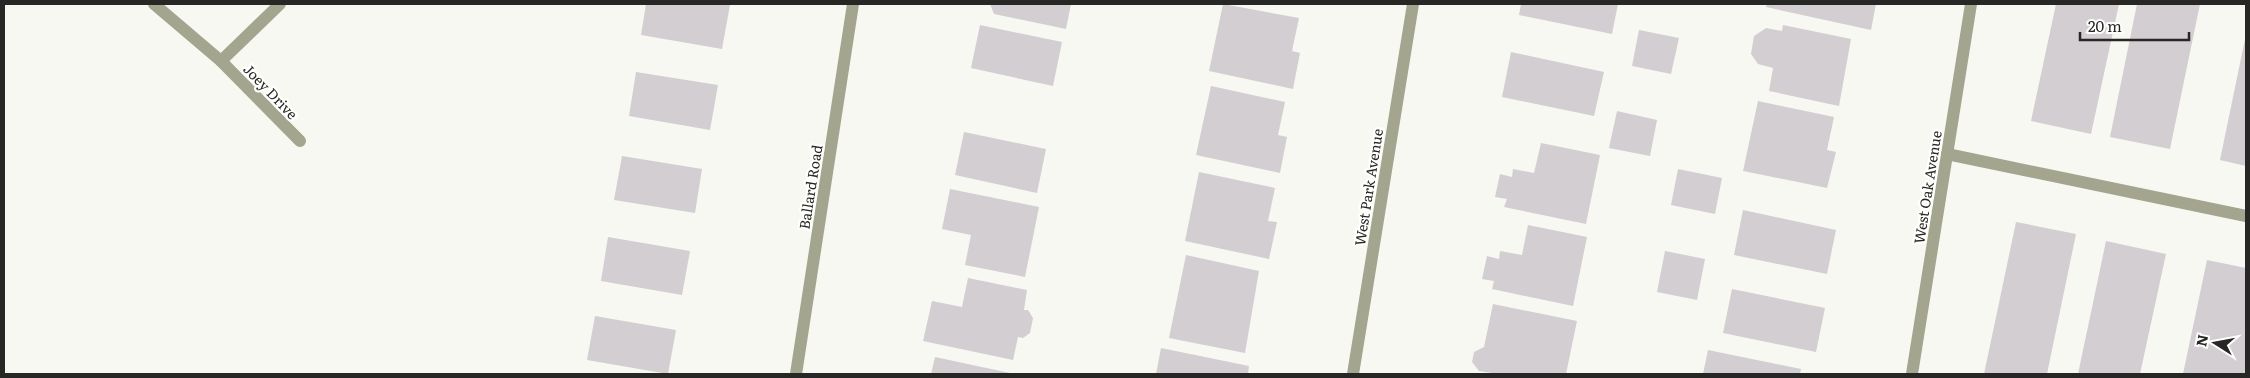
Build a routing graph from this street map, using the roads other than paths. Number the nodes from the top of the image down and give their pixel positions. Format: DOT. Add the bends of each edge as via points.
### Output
graph roads {
  1 [pos="154,4"];
  2 [pos="280,4"];
  3 [pos="853,4"];
  4 [pos="1414,4"];
  5 [pos="1971,4"];
  6 [pos="221,61"];
  7 [pos="300,141"];
  8 [pos="1947,154"];
  9 [pos="2246,216"];
  10 [pos="796,374"];
  11 [pos="1353,374"];
  12 [pos="1912,374"];
  1 -- 6 [label="street, Joey Drive"];
  2 -- 6 [label="street"];
  3 -- 10 [label="street, Ballard Road"];
  4 -- 11 [label="street, West Park Avenue"];
  5 -- 8 [label="street, West Oak Avenue"];
  6 -- 7 [label="street, Joey Drive"];
  8 -- 9 [label="street"];
  8 -- 12 [label="street, West Oak Avenue"];
}
